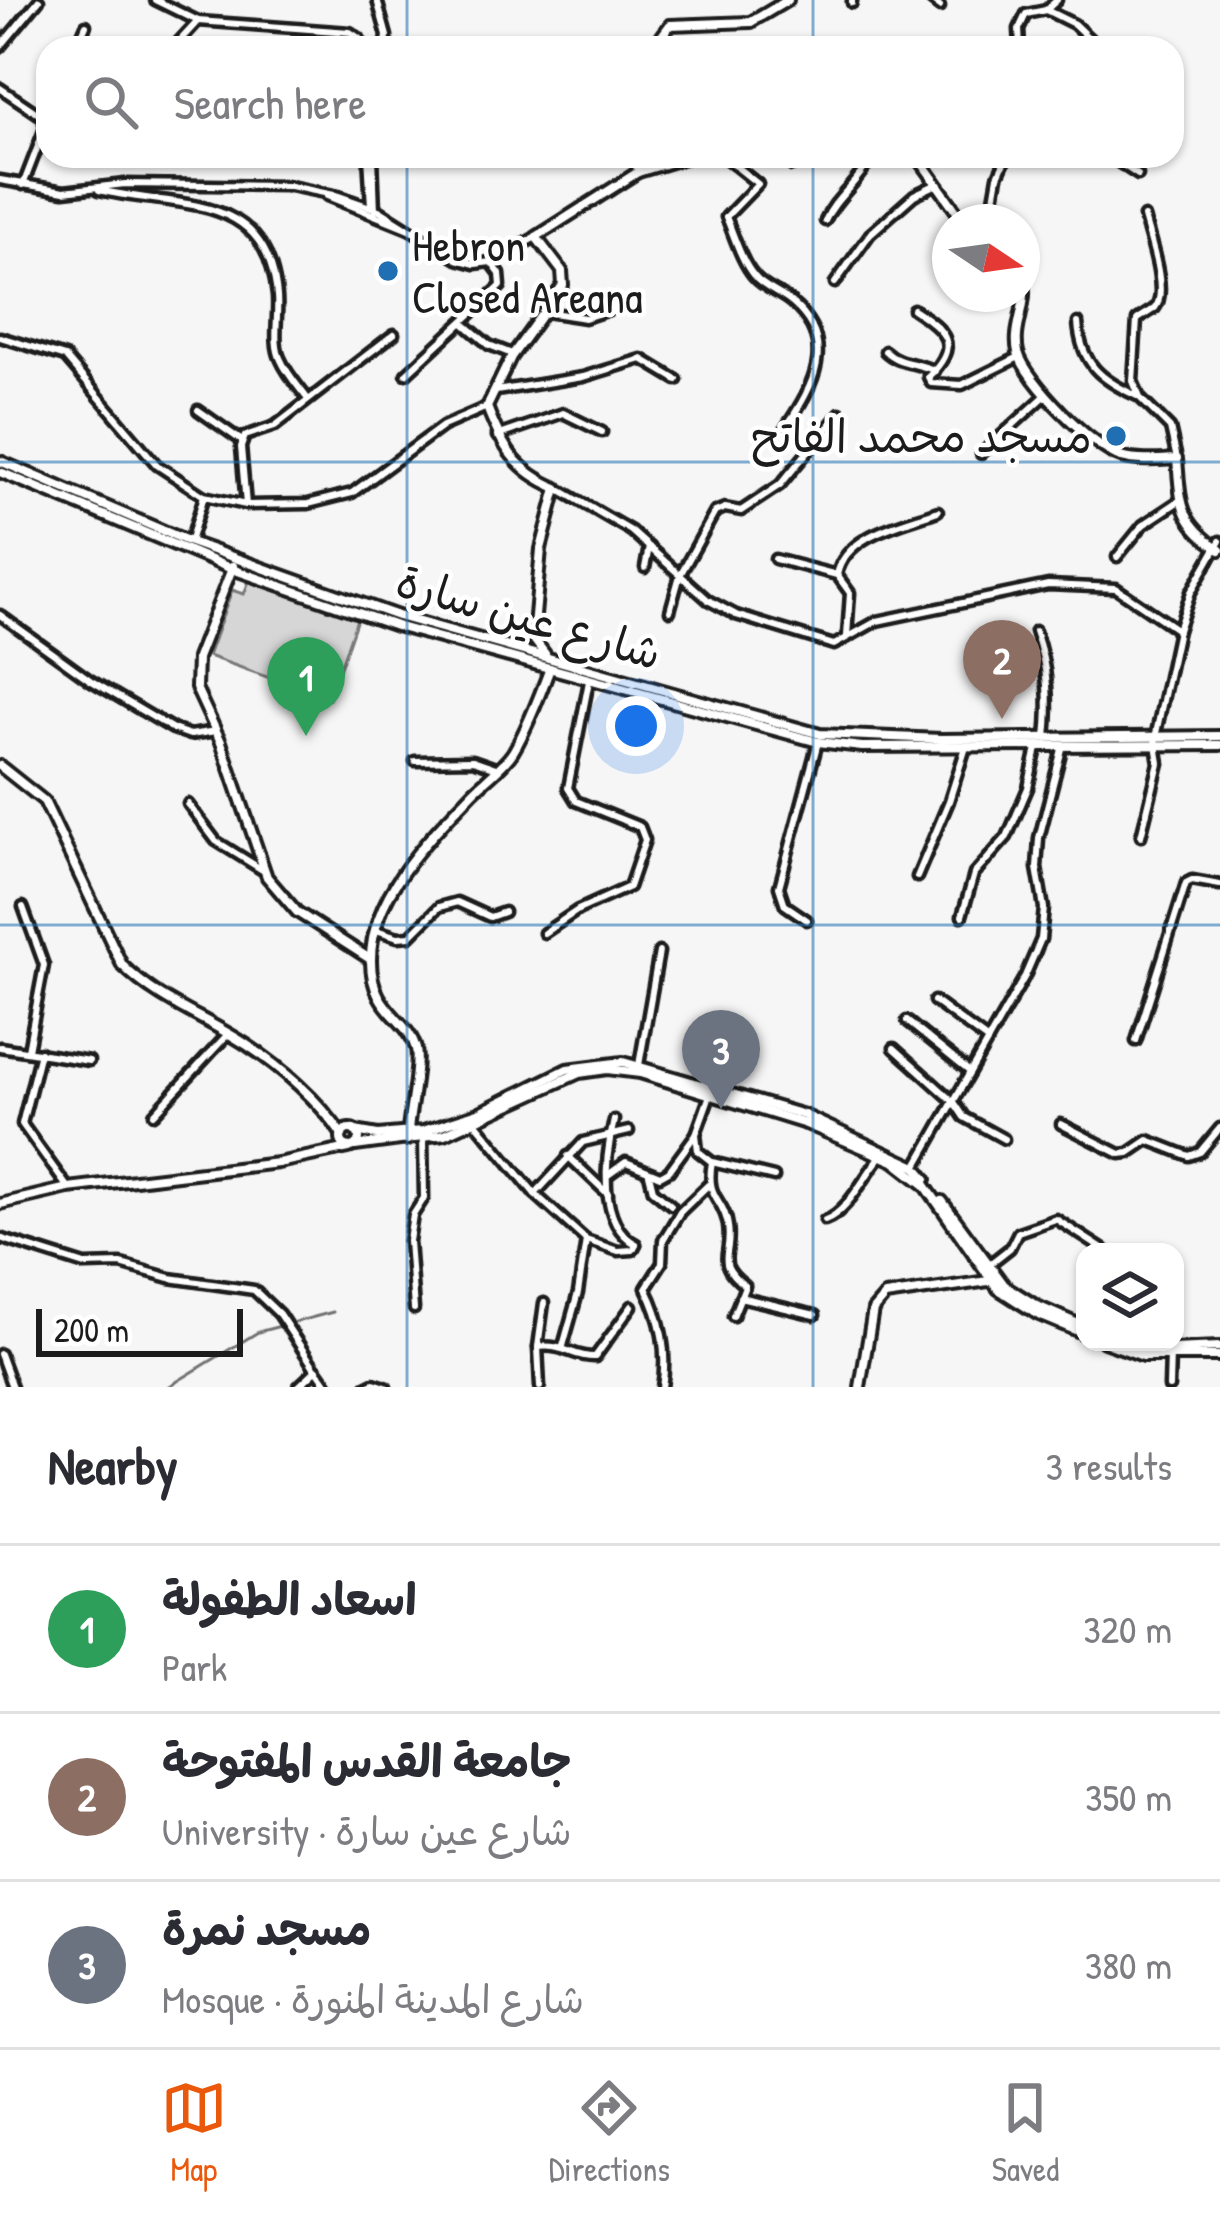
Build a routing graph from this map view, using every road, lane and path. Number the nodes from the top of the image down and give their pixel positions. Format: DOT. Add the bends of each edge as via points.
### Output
graph roads {
  1 [pos="40,0"];
  2 [pos="155,0"];
  3 [pos="376,0"];
  4 [pos="788,0"];
  5 [pos="931,0"];
  6 [pos="1057,0"];
  7 [pos="940,7"];
  8 [pos="1046,10"];
  9 [pos="198,21"];
  10 [pos="86,25"];
  11 [pos="81,36"];
  12 [pos="184,36"];
  13 [pos="356,36"];
  14 [pos="387,36"];
  15 [pos="662,36"];
  16 [pos="1019,36"];
  17 [pos="1087,36"];
  18 [pos="0,47"];
  19 [pos="0,88"];
  20 [pos="36,112"];
  21 [pos="36,150"];
  22 [pos="372,168"];
  23 [pos="638,168"];
  24 [pos="651,168"];
  25 [pos="738,168"];
  26 [pos="866,168"];
  27 [pos="924,168"];
  28 [pos="1002,168"];
  29 [pos="1126,168"];
  30 [pos="638,172"];
  31 [pos="1138,176"];
  32 [pos="0,180"];
  33 [pos="22,185"];
  34 [pos="935,185"];
  35 [pos="96,189"];
  36 [pos="950,204"];
  37 [pos="993,204"];
  38 [pos="374,210"];
  39 [pos="1144,217"];
  40 [pos="825,221"];
  41 [pos="536,237"];
  42 [pos="491,262"];
  43 [pos="836,283"];
  44 [pos="913,309"];
  45 [pos="610,310"];
  46 [pos="546,311"];
  47 [pos="1021,312"];
  48 [pos="463,323"];
  49 [pos="1078,323"];
  50 [pos="394,334"];
  51 [pos="0,337"];
  52 [pos="885,351"];
  53 [pos="512,354"];
  54 [pos="1019,357"];
  55 [pos="935,371"];
  56 [pos="406,374"];
  57 [pos="677,380"];
  58 [pos="492,391"];
  59 [pos="1046,394"];
  60 [pos="307,398"];
  61 [pos="1140,398"];
  62 [pos="487,407"];
  63 [pos="198,410"];
  64 [pos="840,413"];
  65 [pos="786,427"];
  66 [pos="602,432"];
  67 [pos="497,436"];
  68 [pos="242,441"];
  69 [pos="981,454"];
  70 [pos="1177,459"];
  71 [pos="0,461"];
  72 [pos="0,472"];
  73 [pos="557,488"];
  74 [pos="204,496"];
  75 [pos="1179,501"];
  76 [pos="246,505"];
  77 [pos="938,511"];
  78 [pos="190,542"];
  79 [pos="1218,546"];
  80 [pos="649,547"];
  81 [pos="1117,557"];
  82 [pos="775,559"];
  83 [pos="234,564"];
  84 [pos="645,568"];
  85 [pos="680,575"];
  86 [pos="837,575"];
  87 [pos="670,611"];
  88 [pos="0,615"];
  89 [pos="1178,630"];
  90 [pos="1035,631"];
  91 [pos="847,636"];
  92 [pos="548,656"];
  93 [pos="550,668"];
  94 [pos="590,681"];
  95 [pos="216,731"];
  96 [pos="1046,738"];
  97 [pos="1220,741"];
  98 [pos="818,742"];
  99 [pos="1156,742"];
  100 [pos="1062,744"];
  101 [pos="966,747"];
  102 [pos="1037,748"];
  103 [pos="415,761"];
  104 [pos="0,766"];
  105 [pos="496,768"];
  106 [pos="188,804"];
  107 [pos="1141,836"];
  108 [pos="264,871"];
  109 [pos="916,877"];
  110 [pos="1220,885"];
  111 [pos="23,907"];
  112 [pos="504,912"];
  113 [pos="962,916"];
  114 [pos="807,920"];
  115 [pos="376,930"];
  116 [pos="544,933"];
  117 [pos="659,952"];
  118 [pos="370,959"];
  119 [pos="934,1001"];
  120 [pos="907,1021"];
  121 [pos="228,1034"];
  122 [pos="988,1041"];
  123 [pos="1136,1041"];
  124 [pos="0,1047"];
  125 [pos="894,1048"];
  126 [pos="28,1050"];
  127 [pos="40,1052"];
  128 [pos="89,1061"];
  129 [pos="639,1065"];
  130 [pos="970,1072"];
  131 [pos="710,1095"];
  132 [pos="954,1102"];
  133 [pos="322,1109"];
  134 [pos="154,1114"];
  135 [pos="614,1120"];
  136 [pos="476,1123"];
  137 [pos="1061,1124"];
  138 [pos="1220,1128"];
  139 [pos="354,1130"];
  140 [pos="629,1130"];
  141 [pos="423,1134"];
  142 [pos="696,1134"];
  143 [pos="610,1135"];
  144 [pos="407,1137"];
  145 [pos="1004,1139"];
  146 [pos="347,1142"];
  147 [pos="568,1156"];
  148 [pos="881,1156"];
  149 [pos="712,1162"];
  150 [pos="916,1167"];
  151 [pos="649,1174"];
  152 [pos="608,1175"];
  153 [pos="774,1177"];
  154 [pos="708,1185"];
  155 [pos="68,1188"];
  156 [pos="535,1194"];
  157 [pos="608,1195"];
  158 [pos="0,1204"];
  159 [pos="671,1205"];
  160 [pos="826,1220"];
  161 [pos="0,1238"];
  162 [pos="586,1240"];
  163 [pos="1092,1243"];
  164 [pos="988,1266"];
  165 [pos="996,1280"];
  166 [pos="740,1297"];
  167 [pos="544,1303"];
  168 [pos="632,1306"];
  169 [pos="414,1310"];
  170 [pos="814,1315"];
  171 [pos="733,1316"];
  172 [pos="1076,1326"];
  173 [pos="563,1346"];
  174 [pos="538,1347"];
  175 [pos="1220,1347"];
  176 [pos="1129,1351"];
  177 [pos="1154,1351"];
  178 [pos="0,1354"];
  179 [pos="1170,1354"];
  180 [pos="1220,1356"];
  181 [pos="316,1370"];
  182 [pos="12,1387"];
  183 [pos="298,1387"];
  184 [pos="329,1387"];
  185 [pos="366,1387"];
  186 [pos="386,1387"];
  187 [pos="540,1387"];
  188 [pos="662,1387"];
  189 [pos="860,1387"];
  190 [pos="1169,1387"];
  1 -- 18 [label="street"];
  2 -- 9 [label="street"];
  3 -- 14 [label="street"];
  4 -- 15 [label="street" via="752,22 670,25"];
  5 -- 7 [label="street"];
  6 -- 8 [label="street"];
  8 -- 16 [label="street" via="1026,14"];
  8 -- 17 [label="street"];
  9 -- 12 [label="street"];
  9 -- 13 [label="street"];
  10 -- 11 [label="street"];
  19 -- 20 [label="street"];
  21 -- 33 [label="street"];
  22 -- 38 [label="street"];
  23 -- 30 [label="street"];
  24 -- 30 [label="street"];
  25 -- 65 [label="street" via="758,184 726,217 754,277 794,304 818,334 809,392"];
  26 -- 40 [label="street"];
  27 -- 34 [label="street"];
  28 -- 37 [label="street"];
  29 -- 31 [label="street"];
  30 -- 41 [label="street"];
  32 -- 33 [label="street"];
  33 -- 35 [label="street"];
  34 -- 36 [label="street"];
  34 -- 43 [label="street" via="870,234"];
  35 -- 38 [label="street" via="263,184"];
  35 -- 60 [label="street" via="193,203 248,224 277,292 278,357"];
  38 -- 42 [label="street" via="467,263"];
  39 -- 61 [label="street" via="1159,300 1137,320 1133,381"];
  41 -- 42 [label="street"];
  41 -- 46 [label="street" via="563,277"];
  42 -- 48 [label="street" via="501,286"];
  44 -- 55 [label="street" via="947,344"];
  45 -- 46 [label="street" via="585,318"];
  46 -- 53 [label="street"];
  47 -- 54 [label="street"];
  48 -- 53 [label="street"];
  48 -- 56 [label="street"];
  49 -- 61 [label="street" via="1092,367"];
  50 -- 60 [label="street"];
  51 -- 74 [label="street" via="70,361 157,465"];
  52 -- 55 [label="street"];
  53 -- 58 [label="street"];
  54 -- 55 [label="street" via="962,385 930,383"];
  54 -- 59 [label="street"];
  57 -- 58 [label="street" via="642,358"];
  58 -- 62 [label="street"];
  59 -- 69 [label="street"];
  59 -- 70 [label="street" via="1106,451"];
  60 -- 68 [label="street"];
  61 -- 70 [label="street" via="1170,428"];
  62 -- 67 [label="street"];
  62 -- 76 [label="street" via="443,426 352,493"];
  63 -- 68 [label="street"];
  64 -- 85 [label="street" via="770,494 741,511 715,512"];
  66 -- 67 [label="street" via="563,412"];
  67 -- 73 [label="street" via="516,465"];
  68 -- 76 [label="street"];
  70 -- 75 [label="street"];
  71 -- 78 [label="street, شارع عين سارة"];
  72 -- 83 [label="street, شارع عين سارة"];
  73 -- 80 [label="street"];
  73 -- 92 [label="street" via="540,555 533,638"];
  74 -- 76 [label="street"];
  74 -- 78 [label="street"];
  75 -- 79 [label="street"];
  75 -- 81 [label="street" via="1143,525"];
  77 -- 86 [label="street" via="850,548"];
  78 -- 83 [label="street, شارع عين سارة"];
  79 -- 89 [label="street"];
  80 -- 84 [label="street"];
  80 -- 85 [label="street"];
  82 -- 86 [label="street"];
  83 -- 92 [label="street, شارع عين سارة"];
  83 -- 93 [label="street, شارع عين سارة" via="396,626"];
  83 -- 95 [label="street" via="194,670"];
  85 -- 87 [label="street"];
  85 -- 91 [label="street" via="736,615 834,645"];
  86 -- 91 [label="street" via="850,593"];
  88 -- 95 [label="street" via="173,729"];
  89 -- 91 [label="street" via="1116,588 1048,585 877,621"];
  89 -- 99 [label="street"];
  90 -- 96 [label="street" via="1050,701"];
  92 -- 93 [label="street"];
  92 -- 96 [label="street, شارع عين سارة" via="820,734"];
  93 -- 94 [label="street, شارع عين سارة"];
  93 -- 105 [label="street" via="512,754"];
  94 -- 98 [label="street, شارع عين سارة"];
  94 -- 116 [label="street" via="568,788 575,801 640,827 645,840 629,887"];
  95 -- 108 [label="street"];
  96 -- 100 [label="street, شارع عين سارة"];
  97 -- 99 [label="street"];
  98 -- 101 [label="street, شارع عين سارة"];
  98 -- 114 [label="street" via="779,887 784,905"];
  99 -- 100 [label="street"];
  99 -- 107 [label="street" via="1159,763"];
  100 -- 102 [label="street, شارع عين سارة"];
  100 -- 122 [label="street" via="1039,838 1041,939"];
  101 -- 102 [label="street, شارع عين سارة"];
  101 -- 109 [label="street"];
  102 -- 113 [label="street" via="1007,837 974,874"];
  103 -- 105 [label="street"];
  104 -- 121 [label="street" via="44,801 122,965"];
  105 -- 115 [label="street" via="410,865"];
  106 -- 108 [label="street" via="216,841"];
  108 -- 118 [label="street" via="297,912"];
  110 -- 123 [label="street" via="1186,884"];
  111 -- 126 [label="street" via="44,965"];
  112 -- 115 [label="street" via="490,917 457,902 439,907 410,936"];
  115 -- 118 [label="street"];
  117 -- 129 [label="street"];
  118 -- 144 [label="street" via="380,999 416,1047"];
  119 -- 122 [label="street"];
  120 -- 130 [label="street"];
  121 -- 133 [label="street"];
  121 -- 134 [label="street"];
  122 -- 130 [label="street"];
  124 -- 126 [label="street"];
  125 -- 132 [label="street"];
  126 -- 127 [label="street"];
  127 -- 128 [label="street"];
  127 -- 155 [label="street" via="22,1124"];
  129 -- 141 [label="street" via="567,1069"];
  129 -- 150 [label="street" via="805,1114"];
  130 -- 132 [label="street"];
  131 -- 136 [label="street" via="640,1073 594,1070"];
  131 -- 142 [label="street"];
  131 -- 148 [label="street"];
  132 -- 145 [label="street" via="964,1117"];
  132 -- 150 [label="street"];
  133 -- 139 [label="street"];
  133 -- 146 [label="street"];
  135 -- 143 [label="street"];
  136 -- 141 [label="street"];
  136 -- 156 [label="street"];
  137 -- 138 [label="street" via="1117,1153 1148,1140 1189,1156"];
  139 -- 144 [label="street"];
  139 -- 146 [label="street"];
  139 -- 146 [label="street" via="359,1139"];
  140 -- 143 [label="street"];
  141 -- 144 [label="street"];
  141 -- 169 [label="street" via="424,1198 410,1241"];
  142 -- 149 [label="street" via="698,1151"];
  142 -- 151 [label="street" via="669,1172"];
  143 -- 147 [label="street" via="587,1139"];
  143 -- 152 [label="street"];
  144 -- 146 [label="street"];
  146 -- 155 [label="street" via="324,1156"];
  147 -- 156 [label="street"];
  147 -- 157 [label="street"];
  148 -- 160 [label="street" via="844,1210"];
  148 -- 165 [label="street" via="914,1173"];
  149 -- 153 [label="street"];
  149 -- 154 [label="street"];
  150 -- 164 [label="street"];
  151 -- 152 [label="street" via="626,1162"];
  151 -- 159 [label="street"];
  152 -- 157 [label="street"];
  154 -- 166 [label="street" via="728,1226 724,1253 732,1278 745,1286"];
  154 -- 188 [label="street" via="663,1240 662,1263 646,1288 667,1363"];
  155 -- 158 [label="street"];
  156 -- 162 [label="street"];
  157 -- 162 [label="street" via="613,1222 636,1244 619,1251"];
  161 -- 181 [label="street" via="85,1265 121,1264 254,1290"];
  162 -- 173 [label="street"];
  163 -- 164 [label="street" via="1056,1219 1018,1232"];
  164 -- 165 [label="street"];
  165 -- 172 [label="street" via="1017,1303"];
  165 -- 189 [label="street" via="885,1296 873,1310"];
  166 -- 170 [label="street"];
  166 -- 171 [label="street"];
  167 -- 174 [label="street"];
  168 -- 173 [label="street" via="595,1357"];
  173 -- 174 [label="street"];
  174 -- 187 [label="street"];
  175 -- 179 [label="street"];
  176 -- 179 [label="street"];
  177 -- 179 [label="street"];
  178 -- 182 [label="street"];
  179 -- 180 [label="street"];
  179 -- 190 [label="street"];
  181 -- 183 [label="street"];
  181 -- 184 [label="street"];
  185 -- 186 [label="street"];
}
